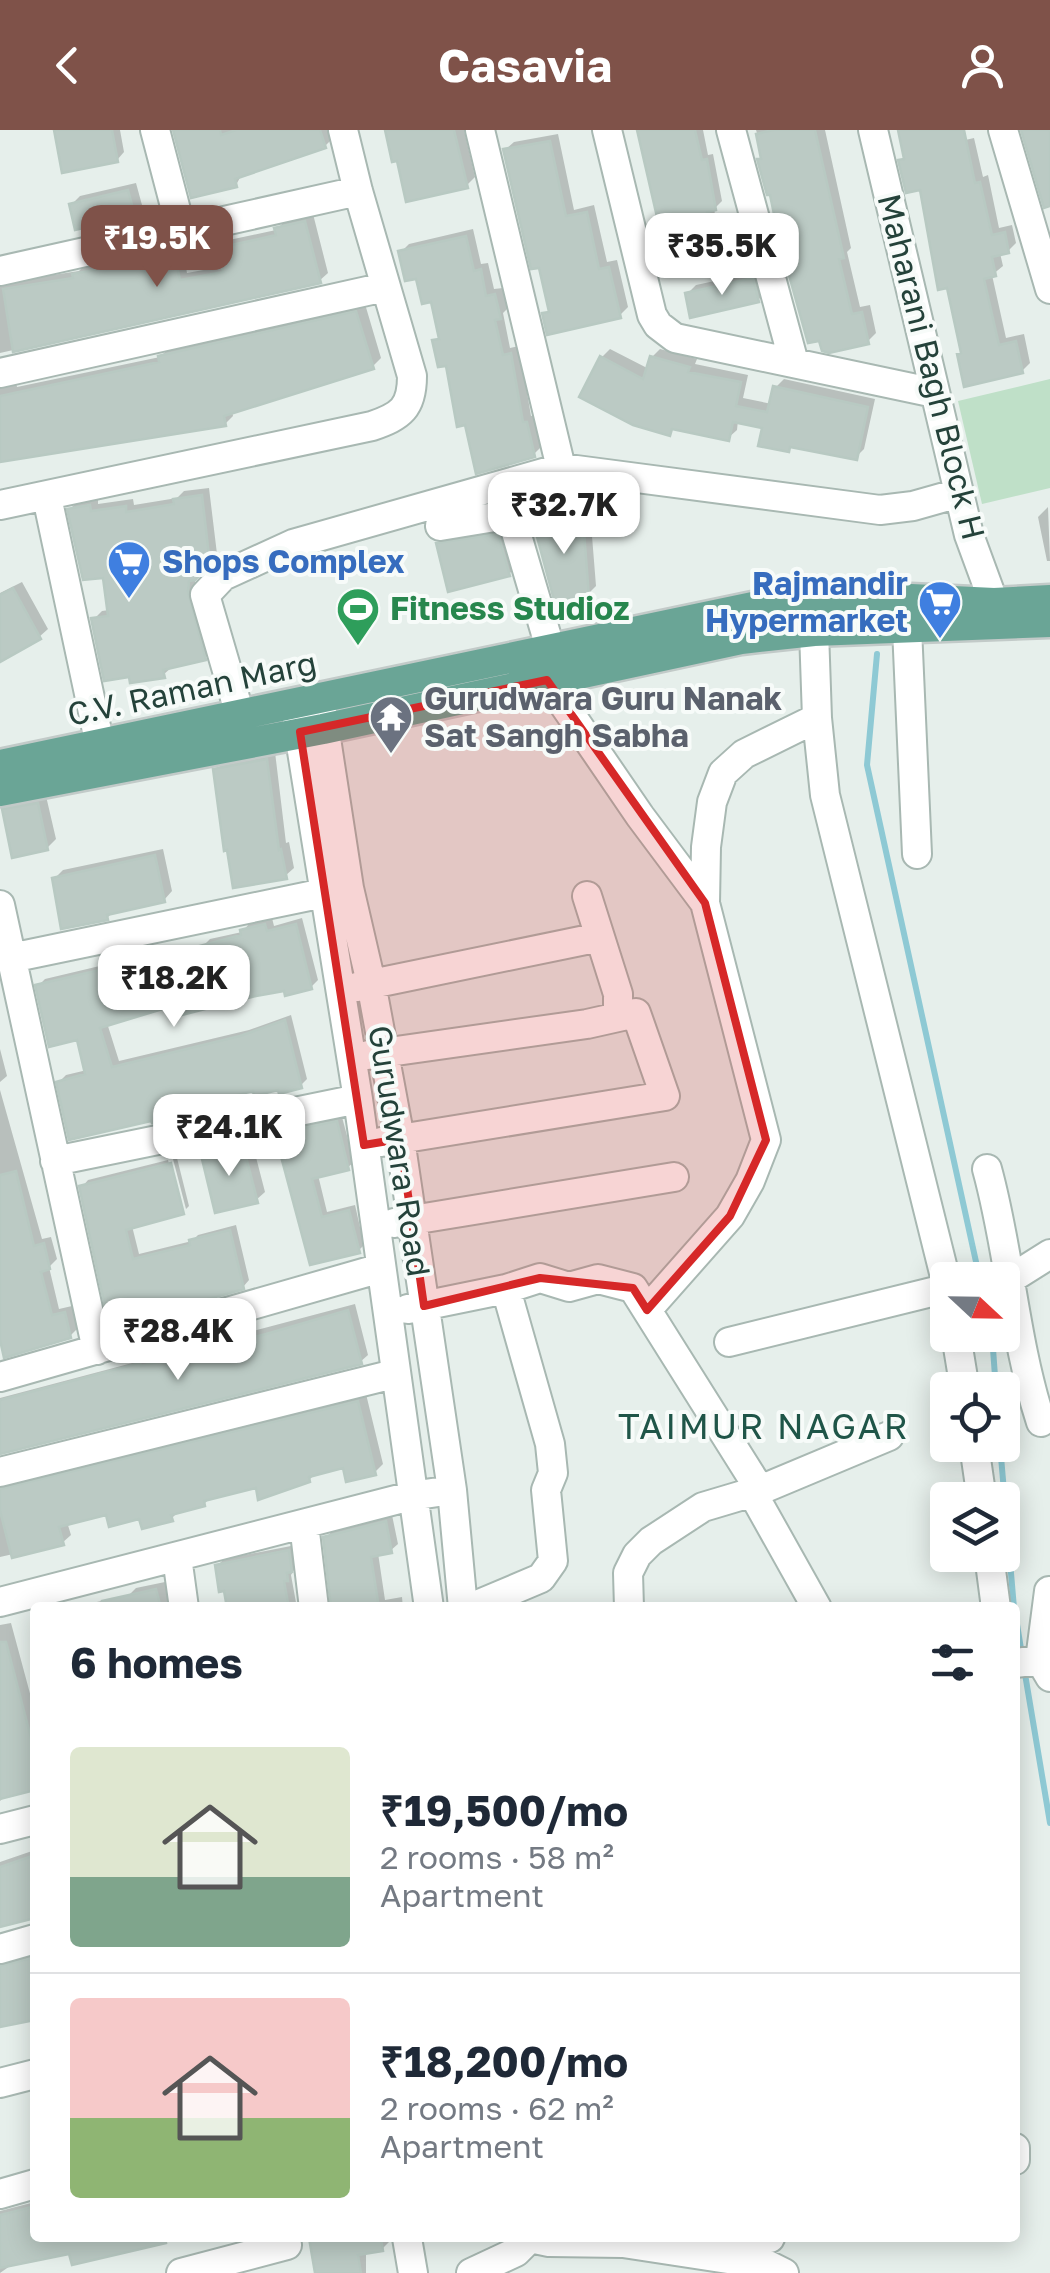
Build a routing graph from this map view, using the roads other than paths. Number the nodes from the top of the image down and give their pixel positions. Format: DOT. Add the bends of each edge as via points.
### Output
graph roads {
  1 [pos="155,130"];
  2 [pos="343,130"];
  3 [pos="480,130"];
  4 [pos="607,130"];
  5 [pos="731,130"];
  6 [pos="873,130"];
  7 [pos="1004,130"];
  8 [pos="358,191"];
  9 [pos="182,233"];
  10 [pos="0,270"];
  11 [pos="384,287"];
  12 [pos="1050,289"];
  13 [pos="794,363"];
  14 [pos="0,373"];
  15 [pos="935,393"];
  16 [pos="561,468"];
  17 [pos="959,493"];
  18 [pos="47,497"];
  19 [pos="0,505"];
  20 [pos="440,526"];
  21 [pos="1050,600"];
  22 [pos="994,603"];
  23 [pos="1050,622"];
  24 [pos="907,628"];
  25 [pos="814,631"];
  26 [pos="549,665"];
  27 [pos="240,715"];
  28 [pos="310,715"];
  29 [pos="816,718"];
  30 [pos="100,745"];
  31 [pos="0,765"];
  32 [pos="0,791"];
  33 [pos="917,854"];
  34 [pos="338,890"];
  35 [pos="587,896"];
  36 [pos="705,903"];
  37 [pos="0,905"];
  38 [pos="600,937"];
  39 [pos="10,958"];
  40 [pos="371,983"];
  41 [pos="341,991"];
  42 [pos="618,1016"];
  43 [pos="385,1053"];
  44 [pos="352,1058"];
  45 [pos="358,1098"];
  46 [pos="400,1139"];
  47 [pos="364,1145"];
  48 [pos="54,1162"];
  49 [pos="988,1169"];
  50 [pos="674,1177"];
  51 [pos="411,1220"];
  52 [pos="375,1226"];
  53 [pos="1050,1254"];
  54 [pos="941,1262"];
  55 [pos="1002,1262"];
  56 [pos="380,1268"];
  57 [pos="1020,1270"];
  58 [pos="506,1289"];
  59 [pos="930,1292"];
  60 [pos="424,1306"];
  61 [pos="647,1310"];
  62 [pos="386,1314"];
  63 [pos="729,1342"];
  64 [pos="1020,1349"];
  65 [pos="98,1350"];
  66 [pos="394,1374"];
  67 [pos="0,1377"];
  68 [pos="1041,1422"];
  69 [pos="889,1436"];
  70 [pos="0,1472"];
  71 [pos="452,1490"];
  72 [pos="756,1491"];
  73 [pos="411,1496"];
  74 [pos="304,1524"];
  75 [pos="177,1557"];
  76 [pos="991,1572"];
  77 [pos="1048,1591"];
  78 [pos="0,1602"];
  79 [pos="183,1602"];
  80 [pos="313,1602"];
  81 [pos="427,1602"];
  82 [pos="466,1602"];
  83 [pos="482,1602"];
  84 [pos="629,1602"];
  85 [pos="814,1602"];
  86 [pos="995,1602"];
  87 [pos="1032,1666"];
  88 [pos="30,1821"];
  89 [pos="0,1829"];
  90 [pos="30,1940"];
  91 [pos="0,1948"];
  92 [pos="30,2075"];
  93 [pos="0,2083"];
  94 [pos="30,2185"];
  95 [pos="0,2194"];
  96 [pos="408,2242"];
  97 [pos="534,2242"];
  98 [pos="539,2242"];
  99 [pos="602,2242"];
  100 [pos="288,2252"];
  101 [pos="181,2273"];
  102 [pos="413,2273"];
  103 [pos="470,2273"];
  104 [pos="512,2273"];
  105 [pos="784,2273"];
  1 -- 9 [label="street"];
  2 -- 8 [label="street"];
  3 -- 16 [label="street"];
  4 -- 13 [label="street" via="658,325 675,338"];
  5 -- 13 [label="street"];
  6 -- 15 [label="street, Maharani Bagh Block H"];
  7 -- 12 [label="street"];
  8 -- 9 [label="street"];
  8 -- 11 [label="street"];
  9 -- 10 [label="street"];
  11 -- 14 [label="street"];
  11 -- 18 [label="street" via="412,376 412,394 390,420"];
  13 -- 15 [label="street"];
  15 -- 17 [label="street, Maharani Bagh Block H"];
  16 -- 17 [label="street" via="880,510"];
  16 -- 27 [label="street" via="346,527 223,576 205,595"];
  17 -- 22 [label="street, Maharani Bagh Block H"];
  18 -- 19 [label="street"];
  18 -- 30 [label="street"];
  20 -- 26 [label="street" via="496,516 513,522"];
  21 -- 22 [label="main road, C.V. Raman Marg"];
  22 -- 26 [label="main road, C.V. Raman Marg" via="869,597 758,606"];
  23 -- 24 [label="main road, C.V. Raman Marg"];
  24 -- 25 [label="main road, C.V. Raman Marg"];
  24 -- 33 [label="street"];
  25 -- 26 [label="main road, C.V. Raman Marg"];
  25 -- 29 [label="street"];
  26 -- 28 [label="main road, C.V. Raman Marg"];
  26 -- 36 [label="street" via="640,816"];
  27 -- 28 [label="main road, C.V. Raman Marg"];
  27 -- 30 [label="main road, C.V. Raman Marg"];
  28 -- 32 [label="main road, C.V. Raman Marg"];
  28 -- 34 [label="street, Gurudwara Road"];
  29 -- 36 [label="street" via="744,754 723,773 712,802"];
  29 -- 54 [label="street" via="825,795"];
  30 -- 31 [label="main road, C.V. Raman Marg"];
  34 -- 39 [label="street"];
  34 -- 40 [label="street, Gurudwara Road"];
  34 -- 41 [label="street"];
  35 -- 38 [label="street"];
  36 -- 61 [label="street" via="766,1140 730,1216"];
  37 -- 39 [label="street"];
  38 -- 40 [label="street"];
  38 -- 42 [label="street"];
  39 -- 48 [label="street"];
  40 -- 41 [label="street"];
  40 -- 43 [label="street, Gurudwara Road"];
  41 -- 44 [label="street"];
  42 -- 43 [label="street"];
  42 -- 46 [label="street" via="636,1013 665,1096"];
  43 -- 44 [label="street"];
  43 -- 46 [label="street, Gurudwara Road"];
  44 -- 45 [label="street"];
  45 -- 47 [label="street"];
  45 -- 48 [label="street"];
  46 -- 47 [label="street"];
  46 -- 51 [label="street, Gurudwara Road"];
  47 -- 52 [label="street"];
  48 -- 65 [label="street"];
  49 -- 55 [label="street"];
  50 -- 51 [label="street"];
  51 -- 52 [label="street"];
  51 -- 60 [label="street, Gurudwara Road"];
  52 -- 56 [label="street"];
  53 -- 57 [label="street"];
  56 -- 62 [label="street"];
  56 -- 65 [label="street"];
  58 -- 60 [label="street"];
  58 -- 61 [label="street" via="540,1278 569,1287 598,1279 633,1288"];
  58 -- 83 [label="street" via="550,1444 546,1490 553,1561 541,1578"];
  59 -- 63 [label="street"];
  60 -- 62 [label="street"];
  60 -- 71 [label="street, Gurudwara Road"];
  61 -- 72 [label="street"];
  62 -- 66 [label="street"];
  64 -- 68 [label="street"];
  65 -- 67 [label="street"];
  66 -- 70 [label="street"];
  66 -- 73 [label="street"];
  69 -- 72 [label="street"];
  71 -- 73 [label="street"];
  71 -- 82 [label="street, Gurudwara Road"];
  72 -- 84 [label="street" via="703,1507 651,1541 628,1573"];
  72 -- 85 [label="street"];
  73 -- 74 [label="street"];
  73 -- 81 [label="street"];
  74 -- 75 [label="street"];
  74 -- 80 [label="street"];
  75 -- 78 [label="street"];
  75 -- 79 [label="street"];
  76 -- 86 [label="street"];
  77 -- 87 [label="street"];
  88 -- 89 [label="street"];
  90 -- 91 [label="street"];
  92 -- 93 [label="street"];
  94 -- 95 [label="street"];
  96 -- 102 [label="street"];
  97 -- 103 [label="street"];
  98 -- 104 [label="street" via="531,2261"];
  99 -- 105 [label="street" via="768,2265"];
  100 -- 101 [label="street"];
}
